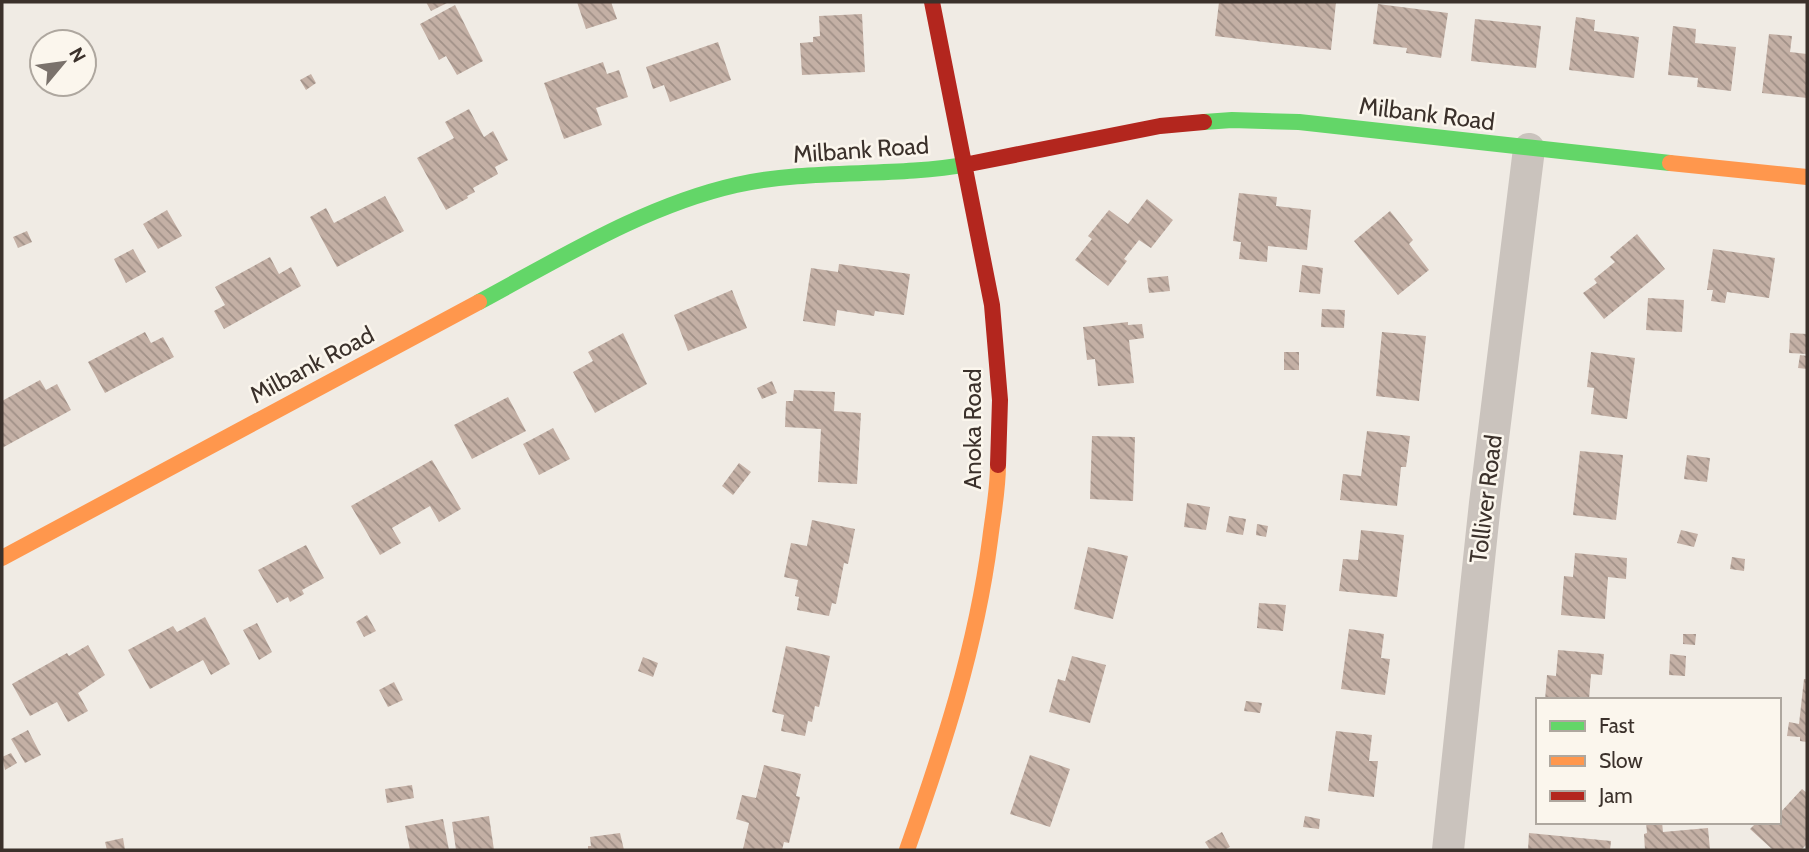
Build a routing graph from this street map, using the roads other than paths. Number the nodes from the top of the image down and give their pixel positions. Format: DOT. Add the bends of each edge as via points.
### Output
graph roads {
  1 [pos="932,2"];
  2 [pos="1529,149"];
  3 [pos="965,165"];
  4 [pos="1807,177"];
  5 [pos="2,558"];
  6 [pos="907,850"];
  7 [pos="1448,850"];
  1 -- 3 [label="street, Anoka Road"];
  2 -- 3 [label="street, Milbank Road" via="1299,122 1232,120 1160,126"];
  2 -- 4 [label="street, Milbank Road"];
  2 -- 7 [label="street, Tolliver Road"];
  3 -- 5 [label="street, Milbank Road" via="806,175 737,185 690,198 603,235"];
  3 -- 6 [label="street, Anoka Road" via="992,305 1000,400 998,479 984,586 966,670"];
}
